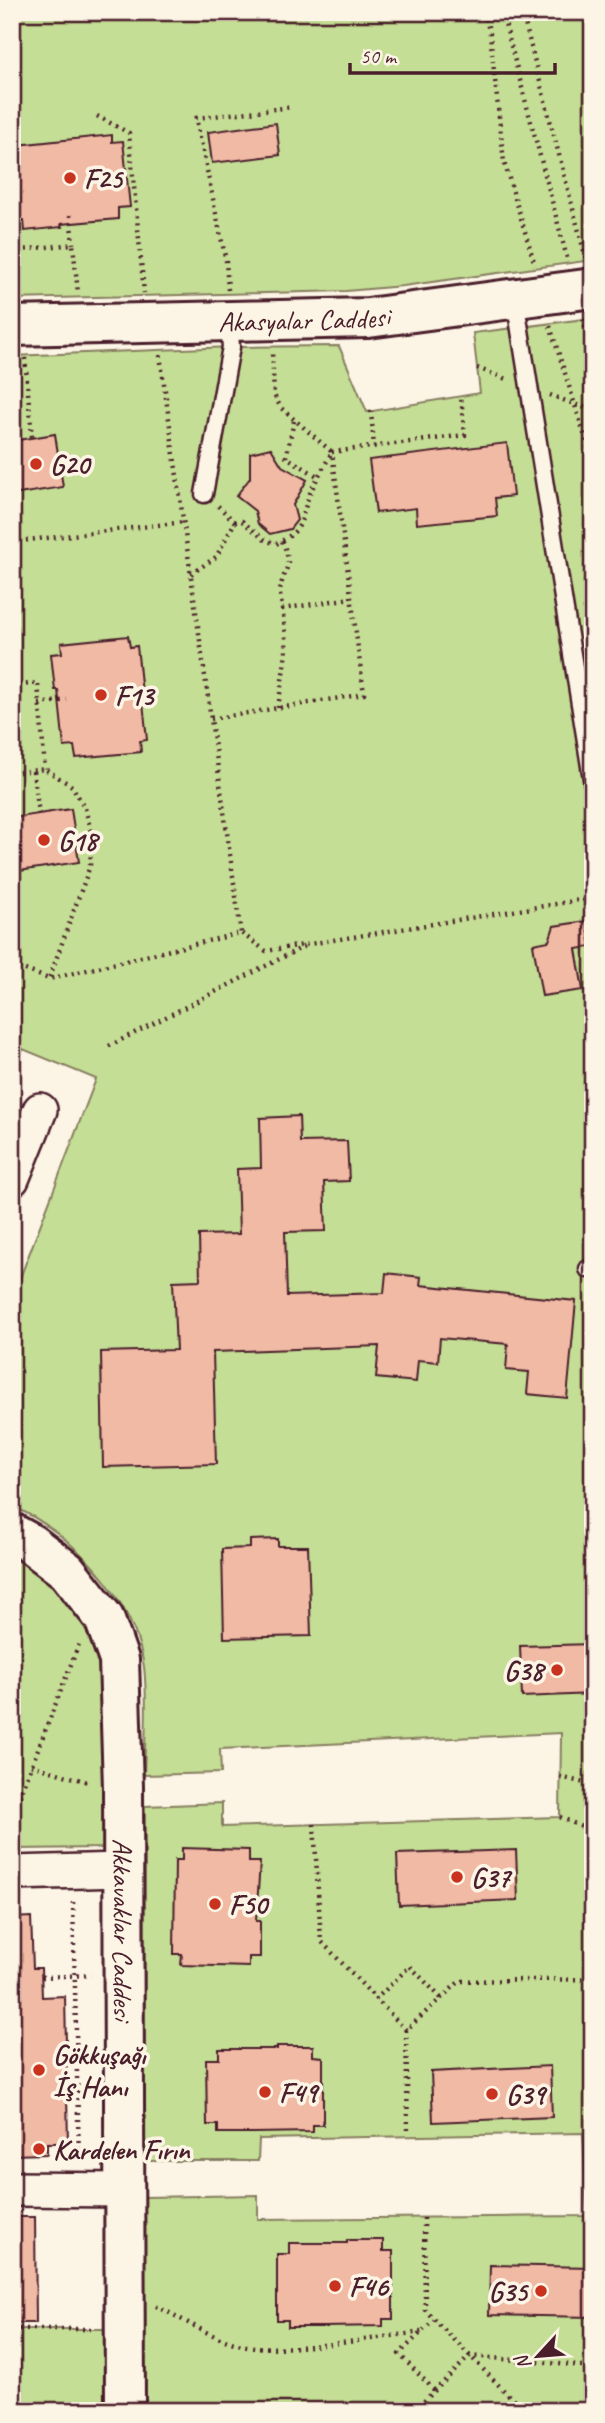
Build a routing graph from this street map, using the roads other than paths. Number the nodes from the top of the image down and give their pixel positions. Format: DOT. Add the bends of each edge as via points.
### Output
graph roads {
  1 [pos="526,284"];
  2 [pos="583,284"];
  3 [pos="229,308"];
  4 [pos="19,341"];
  5 [pos="204,494"];
  6 [pos="593,785"];
  7 [pos="40,1110"];
  8 [pos="12,1179"];
  9 [pos="12,1533"];
  10 [pos="122,1870"];
  11 [pos="12,1873"];
  12 [pos="12,2189"];
  13 [pos="125,2190"];
  14 [pos="125,2411"];
  1 -- 2 [label="street, Akasyalar Caddesi"];
  1 -- 3 [label="street, Akasyalar Caddesi" via="368,318"];
  1 -- 6 [label="lane"];
  3 -- 4 [label="street, Akasyalar Caddesi"];
  3 -- 5 [label="lane" via="230,347"];
  7 -- 8 [label="street"];
  9 -- 10 [label="street, Akkavaklar Caddesi" via="67,1571 103,1618 119,1660"];
  10 -- 11 [label="street"];
  10 -- 13 [label="street, Akkavaklar Caddesi"];
  12 -- 13 [label="street"];
  13 -- 14 [label="street, Akkavaklar Caddesi"];
}
